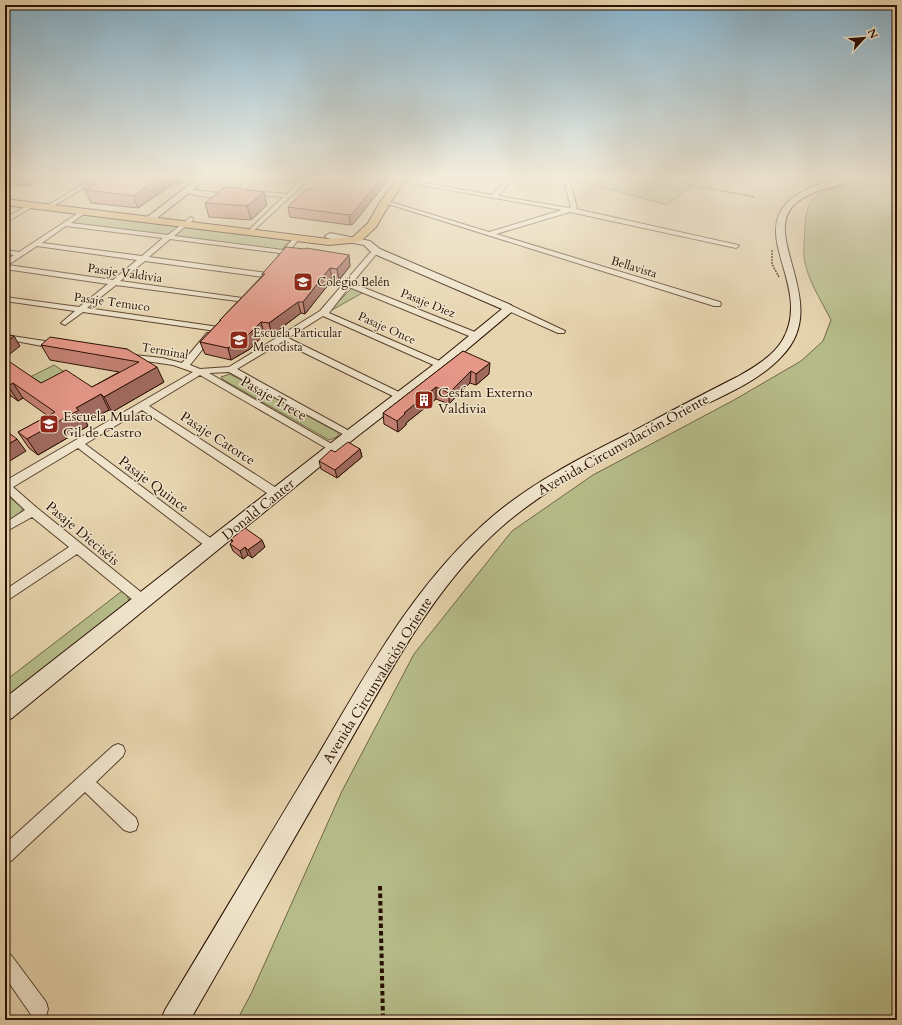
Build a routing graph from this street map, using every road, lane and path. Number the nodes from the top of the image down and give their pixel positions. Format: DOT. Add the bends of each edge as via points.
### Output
graph roads {
  1 [pos="62,226"];
  2 [pos="80,226"];
  3 [pos="183,226"];
  4 [pos="219,226"];
  5 [pos="257,226"];
  6 [pos="370,226"];
  7 [pos="371,226"];
  8 [pos="462,226"];
  9 [pos="517,226"];
  10 [pos="643,226"];
  11 [pos="781,226"];
  12 [pos="253,230"];
  13 [pos="489,234"];
  14 [pos="169,237"];
  15 [pos="297,238"];
  16 [pos="330,239"];
  17 [pos="356,240"];
  18 [pos="37,244"];
  19 [pos="736,246"];
  20 [pos="772,249"];
  21 [pos="376,251"];
  22 [pos="5,252"];
  23 [pos="285,252"];
  24 [pos="21,254"];
  25 [pos="142,258"];
  26 [pos="5,265"];
  27 [pos="270,269"];
  28 [pos="114,282"];
  29 [pos="783,283"];
  30 [pos="348,284"];
  31 [pos="255,285"];
  32 [pos="5,299"];
  33 [pos="242,300"];
  34 [pos="717,304"];
  35 [pos="507,307"];
  36 [pos="80,310"];
  37 [pos="323,313"];
  38 [pos="224,320"];
  39 [pos="65,323"];
  40 [pos="216,329"];
  41 [pos="562,331"];
  42 [pos="477,336"];
  43 [pos="5,337"];
  44 [pos="281,338"];
  45 [pos="68,347"];
  46 [pos="122,356"];
  47 [pos="185,365"];
  48 [pos="441,365"];
  49 [pos="231,369"];
  50 [pos="201,371"];
  51 [pos="400,396"];
  52 [pos="143,406"];
  53 [pos="350,435"];
  54 [pos="78,443"];
  55 [pos="333,449"];
  56 [pos="5,485"];
  57 [pos="277,494"];
  58 [pos="33,511"];
  59 [pos="5,528"];
  60 [pos="212,546"];
  61 [pos="76,548"];
  62 [pos="5,597"];
  63 [pos="143,601"];
  64 [pos="5,711"];
  65 [pos="118,751"];
  66 [pos="85,782"];
  67 [pos="130,824"];
  68 [pos="5,855"];
  69 [pos="380,886"];
  70 [pos="5,961"];
  71 [pos="39,1009"];
  72 [pos="175,1020"];
  73 [pos="383,1020"];
  1 -- 18 [label="street"];
  2 -- 14 [label="street"];
  3 -- 14 [label="street"];
  4 -- 12 [label="main road"];
  5 -- 12 [label="street"];
  6 -- 16 [label="main road"];
  7 -- 17 [label="main road"];
  8 -- 13 [label="street, Bellavista"];
  9 -- 13 [label="street"];
  10 -- 19 [label="street"];
  11 -- 72 [label="main road, Avenida Circunvalación Oriente" via="796,299 792,332 784,348 742,380 572,470 538,491 479,539 442,580 406,630"];
  12 -- 15 [label="main road"];
  12 -- 16 [label="main road"];
  13 -- 34 [label="street, Bellavista"];
  14 -- 23 [label="street"];
  14 -- 25 [label="street"];
  15 -- 16 [label="main road"];
  15 -- 23 [label="street"];
  16 -- 17 [label="main road"];
  16 -- 21 [label="main road"];
  17 -- 21 [label="main road" via="367,243"];
  18 -- 24 [label="street"];
  18 -- 25 [label="street"];
  20 -- 29 [label="path" via="772,263"];
  21 -- 30 [label="street"];
  21 -- 35 [label="main road"];
  22 -- 24 [label="street"];
  23 -- 27 [label="street"];
  24 -- 26 [label="street"];
  25 -- 27 [label="street"];
  25 -- 28 [label="street"];
  26 -- 28 [label="street, Pasaje Valdivia"];
  27 -- 31 [label="street"];
  28 -- 33 [label="street, Pasaje Valdivia"];
  28 -- 36 [label="street"];
  30 -- 37 [label="street"];
  30 -- 42 [label="street, Pasaje Diez"];
  32 -- 36 [label="street, Pasaje Temuco"];
  35 -- 41 [label="street"];
  35 -- 42 [label="main road, Donald Canter" via="508,310"];
  36 -- 39 [label="street"];
  36 -- 40 [label="street, Pasaje Temuco"];
  37 -- 44 [label="street"];
  37 -- 48 [label="street, Pasaje Once"];
  38 -- 40 [label="street"];
  40 -- 47 [label="street"];
  42 -- 48 [label="main road, Donald Canter"];
  43 -- 45 [label="street"];
  44 -- 49 [label="street"];
  44 -- 51 [label="street"];
  46 -- 47 [label="street, Terminal"];
  47 -- 50 [label="street, Terminal"];
  48 -- 51 [label="main road, Donald Canter"];
  49 -- 50 [label="street"];
  49 -- 53 [label="street, Pasaje Trece"];
  50 -- 52 [label="street"];
  50 -- 55 [label="street, Pasaje Trece"];
  51 -- 53 [label="main road, Donald Canter"];
  52 -- 54 [label="street"];
  52 -- 57 [label="street, Pasaje Catorce"];
  53 -- 55 [label="main road, Donald Canter"];
  54 -- 56 [label="street"];
  54 -- 60 [label="street, Pasaje Quince"];
  55 -- 57 [label="main road, Donald Canter"];
  56 -- 58 [label="street, Pasaje Dieciséis"];
  57 -- 60 [label="main road, Donald Canter"];
  58 -- 59 [label="street"];
  58 -- 61 [label="street, Pasaje Dieciséis"];
  60 -- 63 [label="main road, Donald Canter"];
  61 -- 62 [label="street"];
  61 -- 63 [label="street, Pasaje Dieciséis"];
  63 -- 64 [label="main road, Donald Canter"];
  65 -- 66 [label="street"];
  66 -- 67 [label="street"];
  66 -- 68 [label="street"];
  69 -- 73 [label="path"];
  70 -- 71 [label="street"];
}
